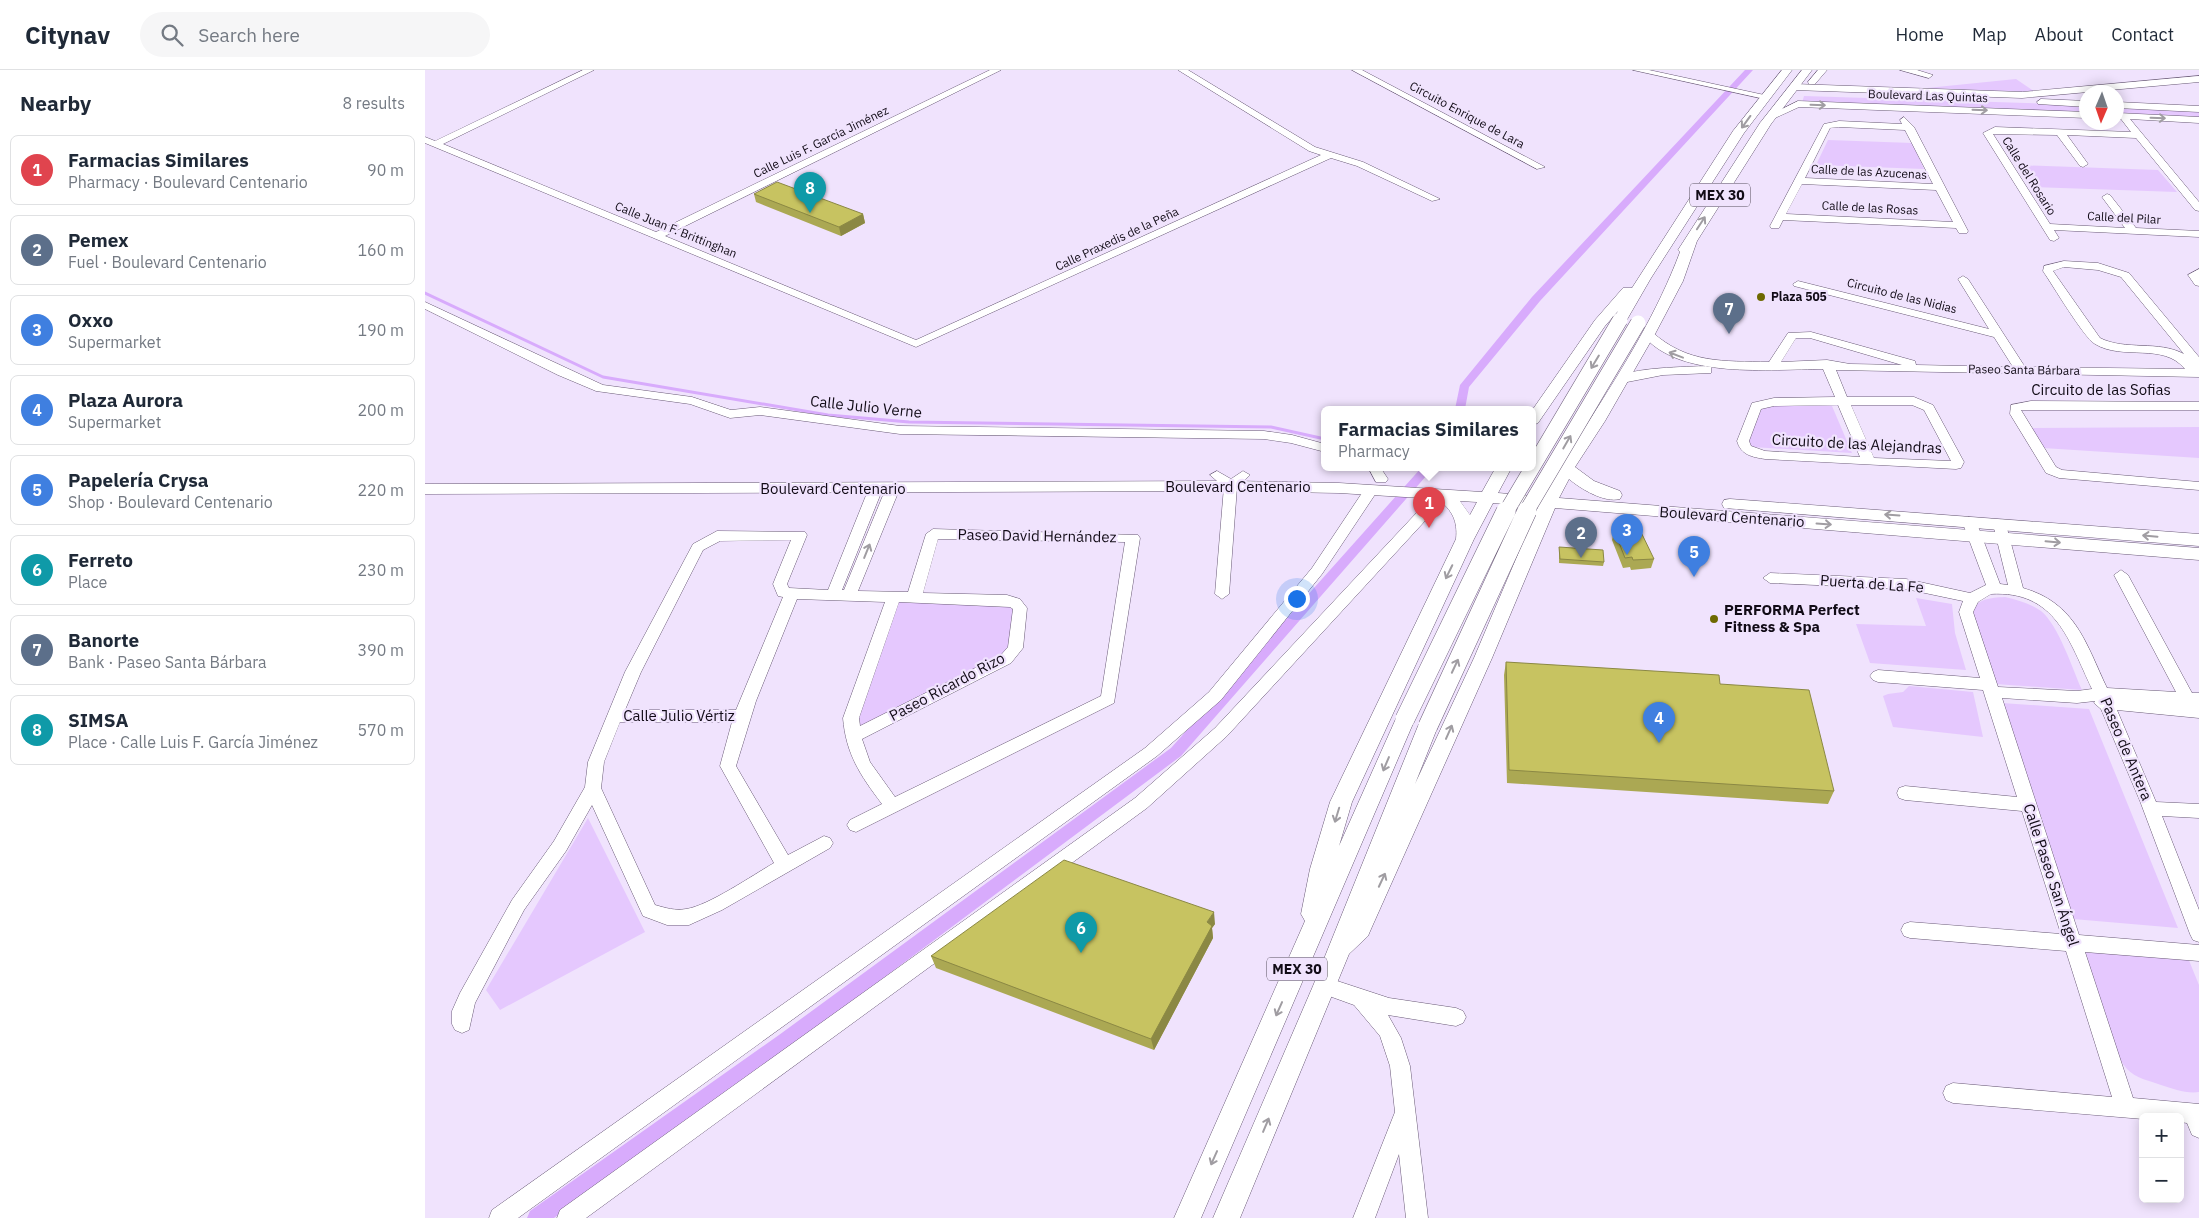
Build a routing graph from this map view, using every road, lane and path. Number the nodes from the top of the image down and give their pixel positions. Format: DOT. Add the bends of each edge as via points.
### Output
graph roads {
  1 [pos="590,70"];
  2 [pos="997,70"];
  3 [pos="1182,70"];
  4 [pos="1356,70"];
  5 [pos="1637,70"];
  6 [pos="1787,70"];
  7 [pos="1807,70"];
  8 [pos="1823,70"];
  9 [pos="1905,70"];
  10 [pos="1929,75"];
  11 [pos="2199,79"];
  12 [pos="1812,82"];
  13 [pos="1830,86"];
  14 [pos="2127,86"];
  15 [pos="1797,88"];
  16 [pos="2190,89"];
  17 [pos="1917,91"];
  18 [pos="1765,96"];
  19 [pos="1908,97"];
  20 [pos="2010,101"];
  21 [pos="1798,104"];
  22 [pos="2079,104"];
  23 [pos="2124,105"];
  24 [pos="1894,107"];
  25 [pos="2199,109"];
  26 [pos="2016,112"];
  27 [pos="2079,115"];
  28 [pos="1772,116"];
  29 [pos="2124,116"];
  30 [pos="2124,120"];
  31 [pos="2199,120"];
  32 [pos="1909,127"];
  33 [pos="2060,132"];
  34 [pos="2138,135"];
  35 [pos="430,142"];
  36 [pos="1329,155"];
  37 [pos="2083,164"];
  38 [pos="1540,167"];
  39 [pos="1797,181"];
  40 [pos="1940,187"];
  41 [pos="2107,197"];
  42 [pos="1435,199"];
  43 [pos="2199,208"];
  44 [pos="2047,227"];
  45 [pos="2133,231"];
  46 [pos="2199,234"];
  47 [pos="657,236"];
  48 [pos="2053,238"];
  49 [pos="1691,240"];
  50 [pos="2199,272"];
  51 [pos="1644,278"];
  52 [pos="1963,279"];
  53 [pos="2199,283"];
  54 [pos="1798,284"];
  55 [pos="425,305"];
  56 [pos="1644,320"];
  57 [pos="1999,335"];
  58 [pos="916,344"];
  59 [pos="1656,354"];
  60 [pos="1774,364"];
  61 [pos="1828,368"];
  62 [pos="1930,369"];
  63 [pos="2021,370"];
  64 [pos="2197,370"];
  65 [pos="1646,374"];
  66 [pos="1622,379"];
  67 [pos="1843,401"];
  68 [pos="2199,406"];
  69 [pos="1536,416"];
  70 [pos="1321,447"];
  71 [pos="1536,462"];
  72 [pos="1869,462"];
  73 [pos="1536,464"];
  74 [pos="1568,465"];
  75 [pos="1502,471"];
  76 [pos="1530,471"];
  77 [pos="1109,476"];
  78 [pos="982,477"];
  79 [pos="425,478"];
  80 [pos="1237,481"];
  81 [pos="1381,481"];
  82 [pos="452,483"];
  83 [pos="2199,486"];
  84 [pos="1031,487"];
  85 [pos="877,488"];
  86 [pos="893,488"];
  87 [pos="425,489"];
  88 [pos="1438,490"];
  89 [pos="1490,492"];
  90 [pos="1614,495"];
  91 [pos="1552,496"];
  92 [pos="1971,528"];
  93 [pos="2002,531"];
  94 [pos="1468,533"];
  95 [pos="1531,539"];
  96 [pos="2199,540"];
  97 [pos="2199,554"];
  98 [pos="2121,575"];
  99 [pos="1770,578"];
  100 [pos="1995,589"];
  101 [pos="2017,591"];
  102 [pos="792,594"];
  103 [pos="1223,594"];
  104 [pos="833,595"];
  105 [pos="849,596"];
  106 [pos="895,597"];
  107 [pos="914,597"];
  108 [pos="1972,598"];
  109 [pos="1878,676"];
  110 [pos="1991,689"];
  111 [pos="2105,699"];
  112 [pos="2195,705"];
  113 [pos="615,716"];
  114 [pos="743,716"];
  115 [pos="852,737"];
  116 [pos="593,788"];
  117 [pos="1905,793"];
  118 [pos="2029,805"];
  119 [pos="893,807"];
  120 [pos="2151,808"];
  121 [pos="2199,811"];
  122 [pos="856,825"];
  123 [pos="824,843"];
  124 [pos="785,866"];
  125 [pos="1909,930"];
  126 [pos="2199,934"];
  127 [pos="2073,942"];
  128 [pos="1307,946"];
  129 [pos="1338,950"];
  130 [pos="2199,953"];
  131 [pos="1325,986"];
  132 [pos="1362,1001"];
  133 [pos="1456,1018"];
  134 [pos="462,1024"];
  135 [pos="1953,1094"];
  136 [pos="2127,1108"];
  137 [pos="1405,1110"];
  138 [pos="2197,1118"];
  139 [pos="499,1218"];
  140 [pos="568,1218"];
  141 [pos="1187,1218"];
  142 [pos="1226,1218"];
  143 [pos="1363,1218"];
  144 [pos="1417,1218"];
  1 -- 35 [label="street"];
  2 -- 47 [label="street, Calle Luis F. García Jiménez"];
  3 -- 36 [label="street" via="1312,149"];
  4 -- 38 [label="street, Circuito Enrique de Lara"];
  5 -- 18 [label="street"];
  6 -- 18 [label="main road, MEX 30"];
  7 -- 15 [label="main road, MEX 30"];
  8 -- 12 [label="street"];
  9 -- 10 [label="street"];
  11 -- 14 [label="street"];
  12 -- 13 [label="street"];
  12 -- 15 [label="street"];
  13 -- 15 [label="street"];
  13 -- 17 [label="street"];
  14 -- 16 [label="street"];
  14 -- 17 [label="street" via="2022,95"];
  15 -- 19 [label="street, Boulevard Las Quintas"];
  15 -- 21 [label="street"];
  15 -- 28 [label="main road, MEX 30"];
  17 -- 19 [label="street"];
  18 -- 51 [label="main road, MEX 30, one-way"];
  19 -- 20 [label="street, Boulevard Las Quintas"];
  19 -- 24 [label="street"];
  20 -- 22 [label="street, Boulevard Las Quintas"];
  20 -- 26 [label="street"];
  21 -- 24 [label="street, Boulevard Las Quintas, one-way"];
  21 -- 28 [label="street, Boulevard Las Quintas"];
  23 -- 25 [label="street"];
  24 -- 26 [label="street, Boulevard Las Quintas, one-way"];
  24 -- 32 [label="street"];
  26 -- 27 [label="street, Boulevard Las Quintas"];
  49 -- 28 [label="main road, MEX 30, one-way"];
  29 -- 31 [label="street, one-way"];
  30 -- 34 [label="street"];
  32 -- 39 [label="street" via="1827,126"];
  32 -- 40 [label="street"];
  33 -- 34 [label="street"];
  33 -- 37 [label="street"];
  33 -- 44 [label="street, Calle del Rosario" via="1995,130 1988,133"];
  34 -- 43 [label="street"];
  35 -- 47 [label="street, Calle Juan F. Brittinghan"];
  36 -- 42 [label="street" via="1360,164"];
  36 -- 58 [label="street, Calle Praxedis de la Peña"];
  39 -- 40 [label="street, Calle de las Azucenas"];
  39 -- 40 [label="street, Calle de las Rosas" via="1777,221 1961,228"];
  41 -- 45 [label="street"];
  44 -- 45 [label="street, Calle del Pilar"];
  44 -- 48 [label="street, Calle del Rosario"];
  45 -- 46 [label="street, Calle del Pilar"];
  47 -- 58 [label="street, Calle Juan F. Brittinghan"];
  49 -- 56 [label="main road, MEX 30"];
  49 -- 56 [label="main road" via="1676,281"];
  50 -- 53 [label="street" via="2193,276"];
  51 -- 69 [label="main road" via="1605,317"];
  51 -- 71 [label="main road, MEX 30, one-way, bridge"];
  52 -- 57 [label="street, Circuito de las Nidias"];
  54 -- 57 [label="street, Circuito de las Nidias"];
  55 -- 70 [label="street, Calle Julio Verne" via="600,388 692,401 730,414 760,411 900,430 1264,435"];
  56 -- 59 [label="street, Paseo Santa Bárbara"];
  56 -- 66 [label="main road"];
  129 -- 56 [label="main road, MEX 30, one-way, bridge" via="1428,726 1525,514"];
  57 -- 63 [label="street, Circuito de las Nidias"];
  60 -- 59 [label="street, Paseo Santa Bárbara, one-way" via="1697,361"];
  59 -- 65 [label="street"];
  60 -- 61 [label="street, Paseo Santa Bárbara"];
  60 -- 62 [label="street" via="1792,335 1799,334"];
  61 -- 62 [label="street, Paseo Santa Bárbara"];
  61 -- 65 [label="street, Paseo Santa Bárbara"];
  61 -- 67 [label="street"];
  62 -- 63 [label="street, Paseo Santa Bárbara"];
  63 -- 64 [label="street, Paseo Santa Bárbara"];
  64 -- 64 [label="street" via="2118,270 2063,265 2048,268 2096,340 2109,347 2171,352"];
  65 -- 66 [label="street, Paseo Santa Bárbara"];
  66 -- 74 [label="main road"];
  67 -- 72 [label="street"];
  67 -- 72 [label="street, Circuito de las Alejandras" via="1914,401 1923,404 1929,408 1957,462 1945,466"];
  67 -- 72 [label="street, Circuito de las Alejandras" via="1774,402 1756,406 1743,441 1745,448 1765,455"];
  68 -- 83 [label="street, Circuito de las Sofias" via="2031,405 2015,408 2051,470 2059,474"];
  73 -- 74 [label="main road"];
  74 -- 90 [label="main road" via="1575,478"];
  74 -- 91 [label="main road"];
  75 -- 89 [label="main road"];
  76 -- 128 [label="main road, MEX 30, one-way, bridge" via="1505,514 1405,719"];
  77 -- 78 [label="main road, Boulevard Centenario"];
  77 -- 80 [label="main road, Boulevard Centenario" via="1217,475"];
  77 -- 84 [label="main road" via="1090,483"];
  78 -- 82 [label="main road, Boulevard Centenario"];
  78 -- 85 [label="main road" via="890,483"];
  79 -- 82 [label="main road, Boulevard Centenario"];
  80 -- 81 [label="main road, Boulevard Centenario"];
  80 -- 84 [label="main road, Boulevard Centenario"];
  80 -- 103 [label="street"];
  81 -- 88 [label="main road, Boulevard Centenario"];
  81 -- 139 [label="street" via="1317,571 1215,696 1151,752"];
  82 -- 85 [label="main road, Boulevard Centenario"];
  82 -- 87 [label="main road, Boulevard Centenario"];
  84 -- 86 [label="main road, Boulevard Centenario"];
  85 -- 86 [label="main road, Boulevard Centenario"];
  85 -- 104 [label="street"];
  105 -- 86 [label="street, one-way"];
  88 -- 89 [label="main road, Boulevard Centenario"];
  88 -- 94 [label="main road" via="1462,515"];
  88 -- 140 [label="street" via="1221,732 1141,803"];
  89 -- 91 [label="main road, Boulevard Centenario"];
  89 -- 94 [label="main road"];
  90 -- 91 [label="main road, Boulevard Centenario"];
  92 -- 90 [label="main road, Boulevard Centenario, one-way"];
  91 -- 92 [label="main road, Boulevard Centenario, one-way"];
  91 -- 95 [label="main road"];
  92 -- 93 [label="main road, Boulevard Centenario"];
  92 -- 100 [label="street"];
  96 -- 93 [label="main road, Boulevard Centenario, one-way"];
  93 -- 97 [label="main road, Boulevard Centenario, one-way"];
  93 -- 101 [label="street"];
  94 -- 95 [label="main road" via="1489,524 1510,526"];
  94 -- 128 [label="main road, one-way" via="1341,802 1321,869"];
  129 -- 95 [label="main road, one-way" via="1360,930 1483,658"];
  98 -- 112 [label="street"];
  99 -- 108 [label="street, Puerta de La Fe" via="1906,584"];
  100 -- 101 [label="street"];
  100 -- 108 [label="street" via="1985,590"];
  101 -- 111 [label="street, Paseo de Antera" via="2039,598 2063,616"];
  102 -- 104 [label="street"];
  102 -- 113 [label="street" via="783,592 780,584 800,535 729,534 705,541 698,547 657,622"];
  102 -- 114 [label="street"];
  104 -- 105 [label="street"];
  105 -- 106 [label="street"];
  106 -- 107 [label="street"];
  106 -- 115 [label="street" via="851,718"];
  107 -- 115 [label="street, Paseo Ricardo Rizo" via="1007,600 1015,603 1020,608 1015,648 1006,659"];
  107 -- 119 [label="street, Paseo David Hernández" via="933,534 1133,538 1107,699"];
  108 -- 110 [label="street, Calle Paseo San Ángel" via="1966,612"];
  109 -- 110 [label="street"];
  110 -- 111 [label="street"];
  110 -- 118 [label="street, Calle Paseo San Ángel"];
  111 -- 112 [label="street"];
  111 -- 120 [label="street, Paseo de Antera"];
  113 -- 114 [label="street, Calle Julio Vértiz"];
  113 -- 116 [label="street" via="596,762"];
  114 -- 124 [label="street" via="728,766"];
  115 -- 119 [label="street" via="858,760"];
  116 -- 124 [label="street" via="649,910 667,917 689,917"];
  116 -- 134 [label="street" via="560,846 518,905 467,1000"];
  117 -- 118 [label="street"];
  118 -- 127 [label="street, Calle Paseo San Ángel"];
  119 -- 122 [label="street, Paseo David Hernández"];
  120 -- 121 [label="street"];
  120 -- 126 [label="street, Paseo de Antera"];
  123 -- 124 [label="street"];
  125 -- 127 [label="street"];
  127 -- 130 [label="street"];
  127 -- 136 [label="street, Calle Paseo San Ángel"];
  128 -- 141 [label="main road, MEX 30, one-way"];
  129 -- 131 [label="main road, MEX 30"];
  131 -- 132 [label="street"];
  142 -- 131 [label="main road, MEX 30, one-way"];
  132 -- 133 [label="street" via="1393,1010"];
  132 -- 137 [label="street" via="1377,1013 1396,1046"];
  135 -- 136 [label="street"];
  136 -- 138 [label="street"];
  137 -- 143 [label="street"];
  137 -- 144 [label="street"];
}
